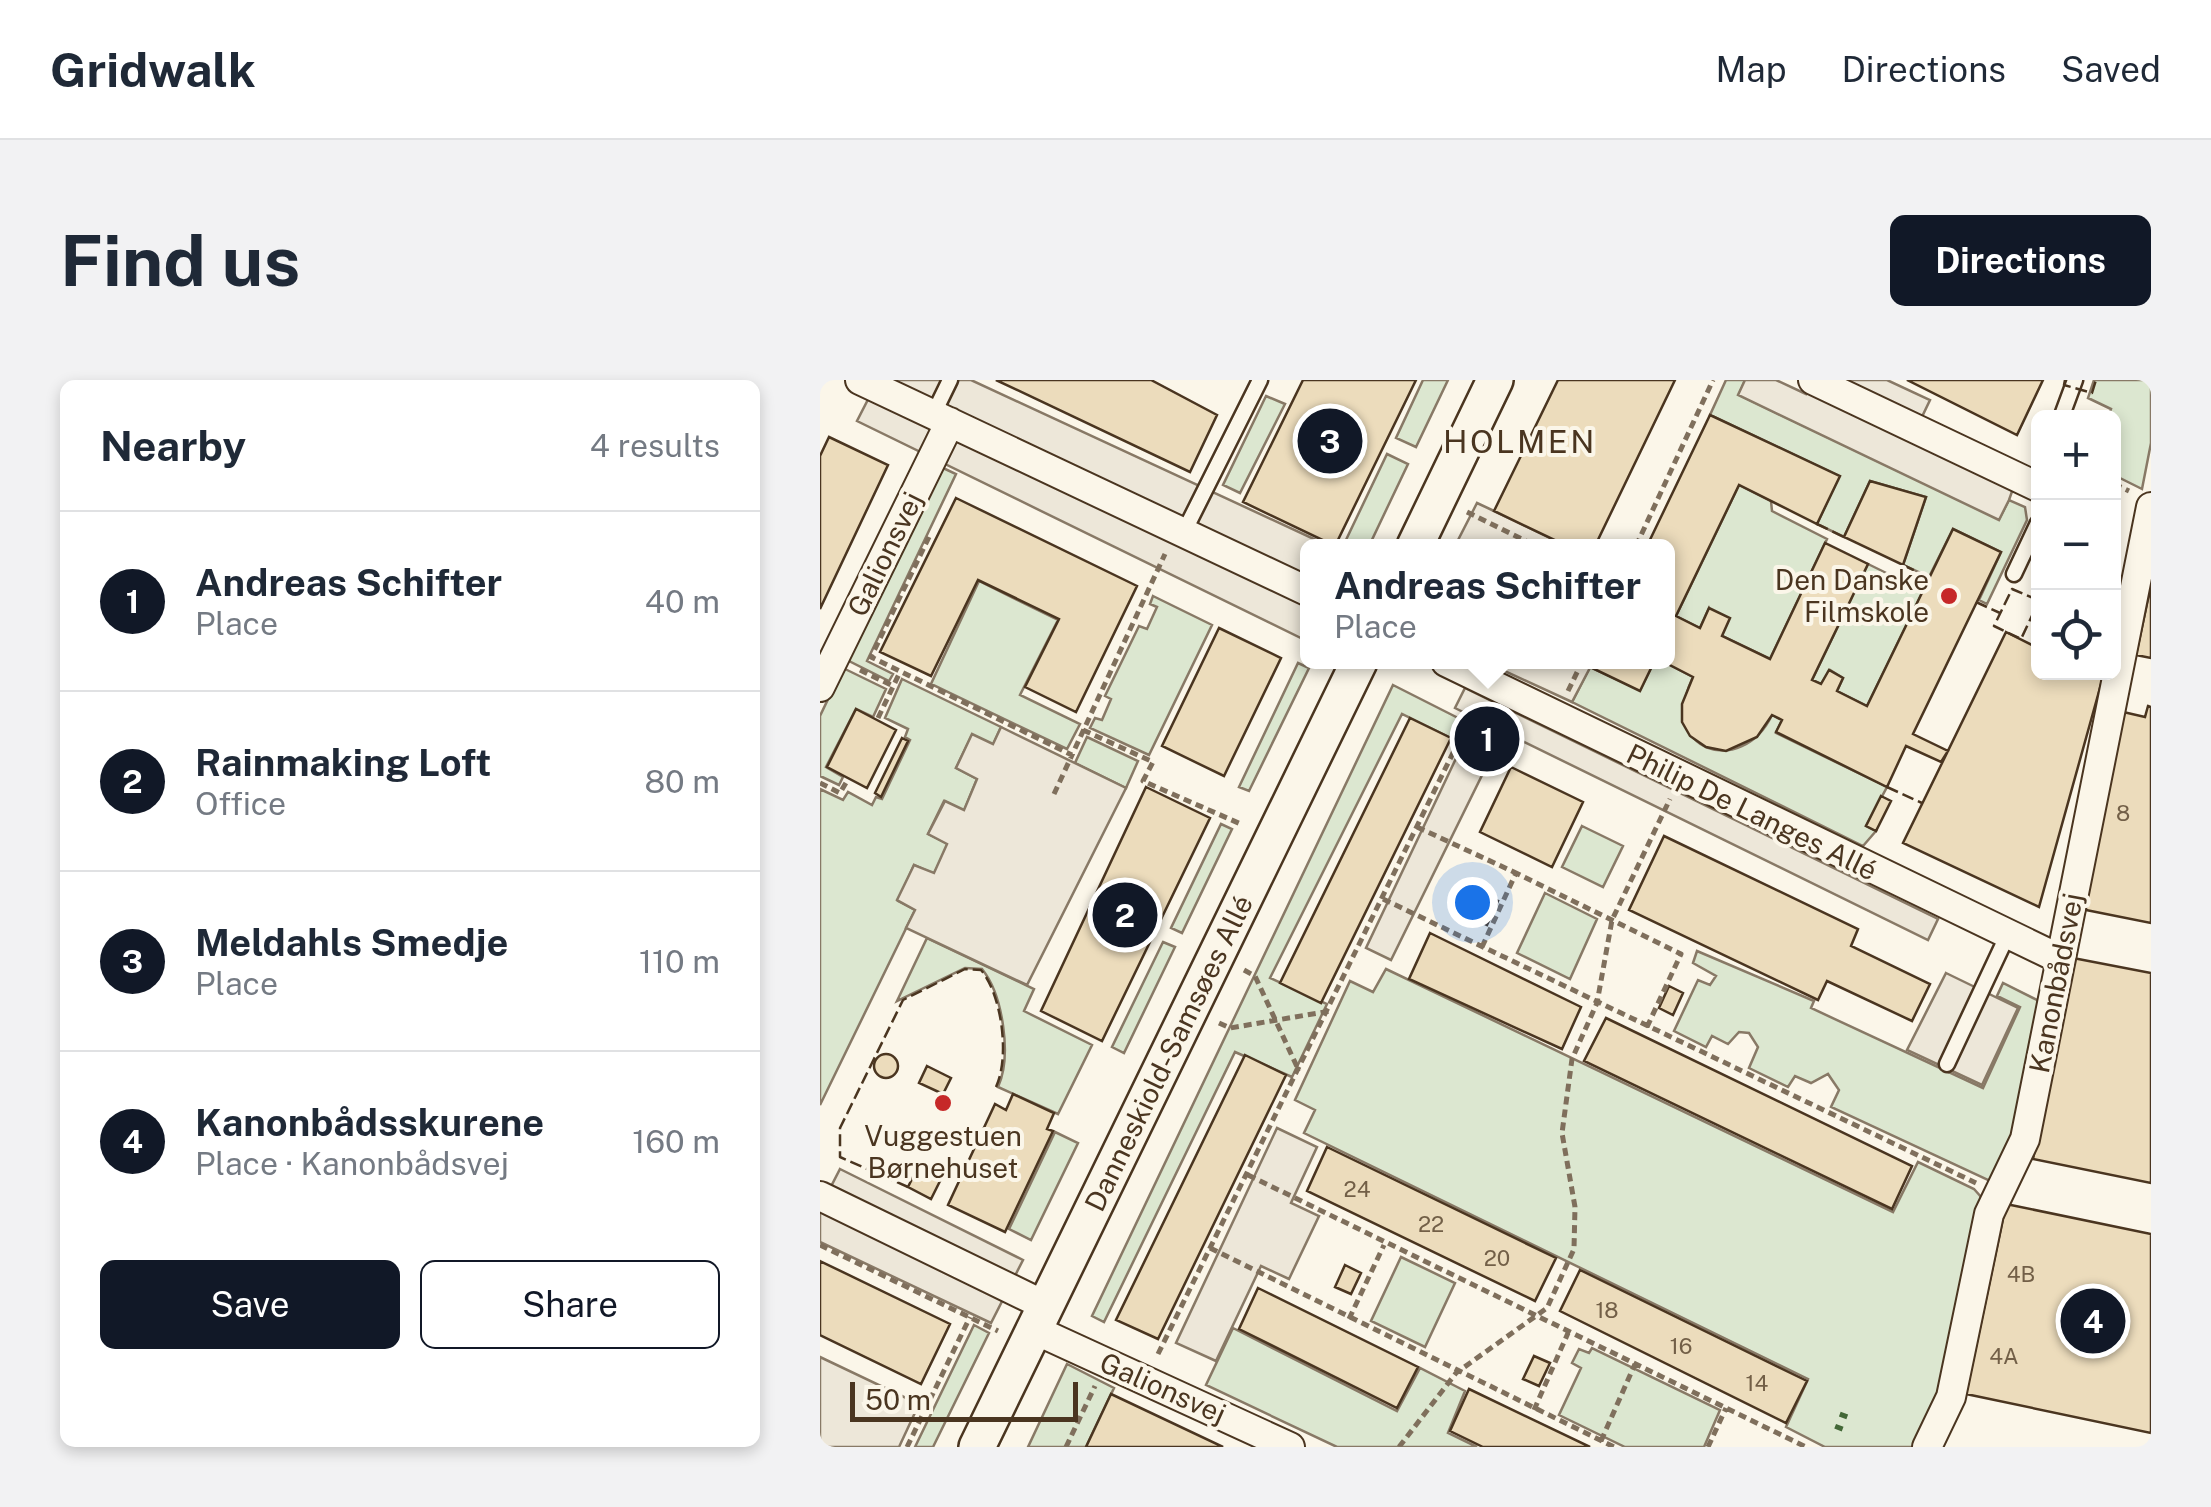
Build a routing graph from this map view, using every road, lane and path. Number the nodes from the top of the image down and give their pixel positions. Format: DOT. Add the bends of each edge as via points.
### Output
graph roads {
  1 [pos="860,380"];
  2 [pos="950,380"];
  3 [pos="1260,380"];
  4 [pos="1495,380"];
  5 [pos="1713,380"];
  6 [pos="1813,380"];
  7 [pos="2075,380"];
  8 [pos="2063,410"];
  9 [pos="942,418"];
  10 [pos="2031,477"];
  11 [pos="1438,498"];
  12 [pos="2151,507"];
  13 [pos="937,521"];
  14 [pos="1180,530"];
  15 [pos="2031,538"];
  16 [pos="1418,539"];
  17 [pos="1522,539"];
  18 [pos="1639,539"];
  19 [pos="2014,574"];
  20 [pos="1300,587"];
  21 [pos="834,658"];
  22 [pos="1356,669"];
  23 [pos="1460,669"];
  24 [pos="900,672"];
  25 [pos="1487,683"];
  26 [pos="894,686"];
  27 [pos="820,687"];
  28 [pos="878,718"];
  29 [pos="1083,730"];
  30 [pos="1072,755"];
  31 [pos="1680,776"];
  32 [pos="847,780"];
  33 [pos="820,783"];
  34 [pos="1054,794"];
  35 [pos="1417,827"];
  36 [pos="1273,838"];
  37 [pos="1516,873"];
  38 [pos="1383,899"];
  39 [pos="1612,920"];
  40 [pos="2008,934"];
  41 [pos="1482,946"];
  42 [pos="1216,954"];
  43 [pos="2060,959"];
  44 [pos="1597,1003"];
  45 [pos="1189,1008"];
  46 [pos="1330,1010"];
  47 [pos="1276,1020"];
  48 [pos="1647,1027"];
  49 [pos="1947,1064"];
  50 [pos="1299,1072"];
  51 [pos="1248,1175"];
  52 [pos="1997,1193"];
  53 [pos="820,1196"];
  54 [pos="1384,1244"];
  55 [pos="820,1246"];
  56 [pos="1210,1248"];
  57 [pos="1532,1315"];
  58 [pos="1040,1318"];
  59 [pos="1349,1319"];
  60 [pos="1568,1333"];
  61 [pos="1106,1362"];
  62 [pos="1635,1364"];
  63 [pos="1456,1372"];
  64 [pos="1146,1379"];
  65 [pos="1726,1408"];
  66 [pos="1534,1410"];
  67 [pos="1601,1441"];
  68 [pos="907,1447"];
  69 [pos="978,1447"];
  70 [pos="1066,1447"];
  71 [pos="1290,1447"];
  72 [pos="1399,1447"];
  73 [pos="1614,1447"];
  74 [pos="1708,1447"];
  75 [pos="1806,1447"];
  76 [pos="1927,1447"];
  1 -- 9 [label="street"];
  2 -- 9 [label="lane"];
  3 -- 14 [label="lane"];
  4 -- 11 [label="street"];
  5 -- 18 [label="path"];
  6 -- 10 [label="street"];
  7 -- 8 [label="lane"];
  9 -- 14 [label="street"];
  9 -- 21 [label="street, Galionsvej"];
  11 -- 16 [label="street"];
  11 -- 17 [label="path"];
  12 -- 43 [label="street, Kanonbådsvej"];
  13 -- 24 [label="path" via="871,657"];
  14 -- 20 [label="street"];
  14 -- 29 [label="path"];
  15 -- 19 [label="lane"];
  21 -- 26 [label="path"];
  21 -- 27 [label="street, Galionsvej"];
  22 -- 36 [label="street, Danneskiold-Samsøes Allé"];
  23 -- 25 [label="street, Philip De Langes Allé"];
  24 -- 26 [label="path"];
  24 -- 30 [label="path"];
  25 -- 31 [label="street, Philip De Langes Allé"];
  25 -- 35 [label="path"];
  26 -- 28 [label="path"];
  29 -- 30 [label="path"];
  29 -- 36 [label="path" via="1153,762 1143,780"];
  30 -- 34 [label="path"];
  31 -- 39 [label="path"];
  31 -- 40 [label="street, Philip De Langes Allé"];
  32 -- 33 [label="path" via="840,793"];
  35 -- 37 [label="path"];
  35 -- 38 [label="path"];
  36 -- 42 [label="street, Danneskiold-Samsøes Allé"];
  37 -- 39 [label="path"];
  37 -- 41 [label="path"];
  38 -- 41 [label="path"];
  38 -- 46 [label="path"];
  39 -- 44 [label="path"];
  39 -- 48 [label="path" via="1681,954"];
  40 -- 43 [label="street, Philip De Langes Allé"];
  40 -- 49 [label="lane"];
  41 -- 44 [label="path"];
  42 -- 45 [label="street, Danneskiold-Samsøes Allé"];
  42 -- 47 [label="path" via="1255,976"];
  43 -- 52 [label="street, Kanonbådsvej" via="2021,1155"];
  44 -- 48 [label="path"];
  44 -- 57 [label="path" via="1572,1059 1562,1133 1575,1207 1574,1249 1547,1308"];
  45 -- 47 [label="path" via="1230,1028"];
  45 -- 58 [label="street, Danneskiold-Samsøes Allé"];
  46 -- 47 [label="path"];
  46 -- 50 [label="path"];
  47 -- 50 [label="path"];
  48 -- 52 [label="path"];
  50 -- 51 [label="path"];
  51 -- 54 [label="path"];
  51 -- 56 [label="path"];
  52 -- 76 [label="street, Kanonbådsvej" via="1951,1397"];
  53 -- 58 [label="street, Galionsvej"];
  54 -- 57 [label="path"];
  54 -- 59 [label="path"];
  55 -- 68 [label="path" via="970,1317"];
  56 -- 59 [label="path"];
  56 -- 64 [label="path"];
  57 -- 60 [label="path"];
  57 -- 63 [label="path"];
  58 -- 61 [label="street, Galionsvej"];
  58 -- 69 [label="street, Danneskiold-Samsøes Allé"];
  59 -- 63 [label="path"];
  60 -- 62 [label="path"];
  60 -- 66 [label="path"];
  61 -- 64 [label="street, Galionsvej"];
  61 -- 70 [label="path"];
  62 -- 65 [label="path"];
  62 -- 67 [label="path"];
  63 -- 66 [label="path"];
  63 -- 72 [label="path"];
  64 -- 71 [label="street, Galionsvej"];
  65 -- 74 [label="path"];
  65 -- 75 [label="path"];
  66 -- 67 [label="path"];
  67 -- 73 [label="path"];
}
